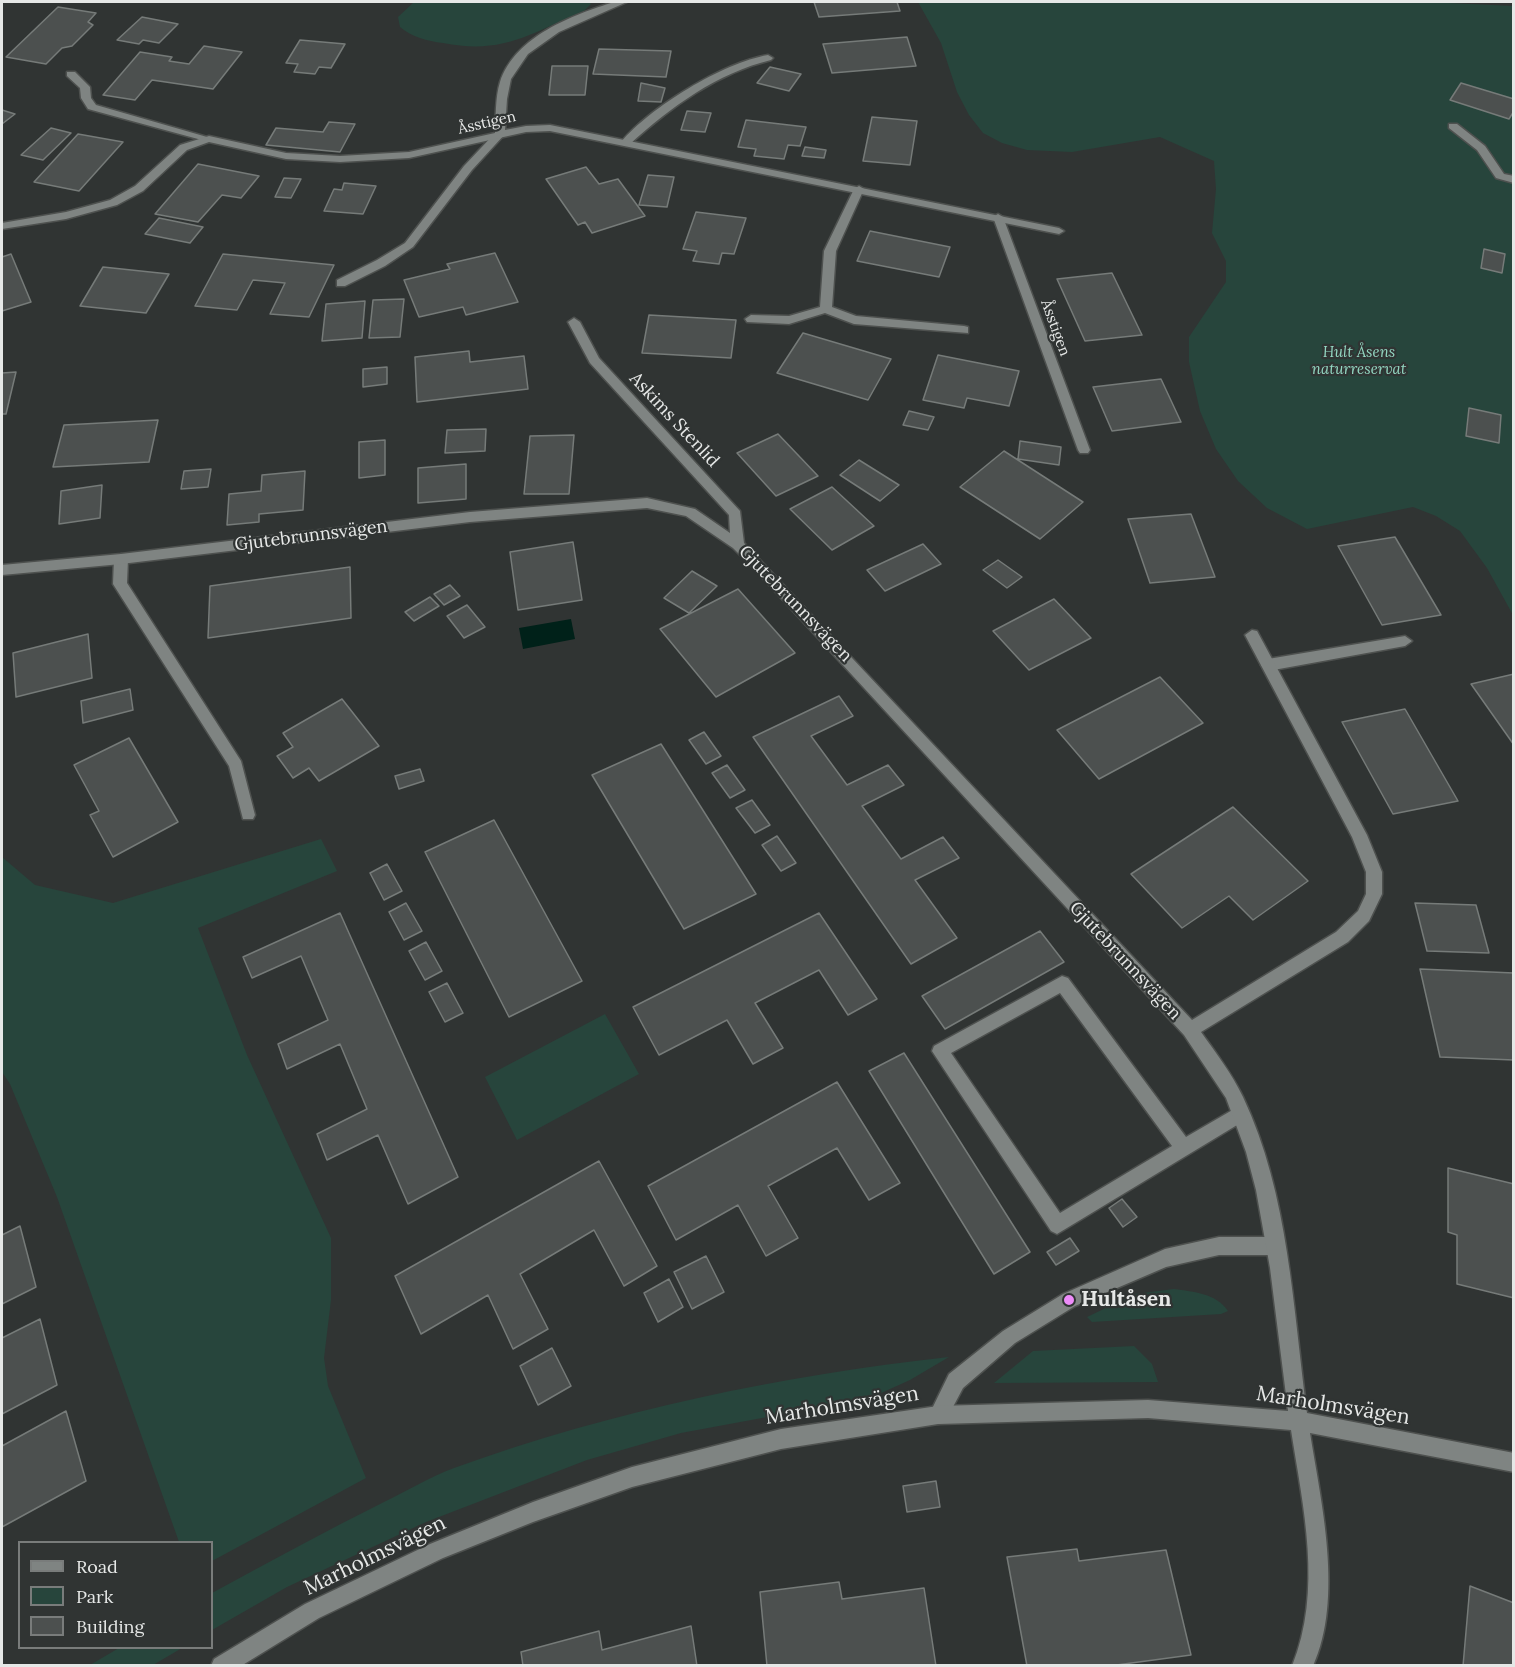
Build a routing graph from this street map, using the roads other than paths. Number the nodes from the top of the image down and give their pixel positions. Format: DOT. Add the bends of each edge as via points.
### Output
graph roads {
  1 [pos="621,2"];
  2 [pos="768,58"];
  3 [pos="71,74"];
  4 [pos="1453,126"];
  5 [pos="500,134"];
  6 [pos="209,139"];
  7 [pos="626,142"];
  8 [pos="1514,180"];
  9 [pos="859,189"];
  10 [pos="998,217"];
  11 [pos="2,226"];
  12 [pos="1059,231"];
  13 [pos="340,283"];
  14 [pos="826,309"];
  15 [pos="751,319"];
  16 [pos="574,322"];
  17 [pos="964,330"];
  18 [pos="1084,450"];
  19 [pos="738,545"];
  20 [pos="121,559"];
  21 [pos="2,570"];
  22 [pos="1252,635"];
  23 [pos="1405,641"];
  24 [pos="1268,665"];
  25 [pos="248,815"];
  26 [pos="1190,1030"];
  27 [pos="1241,1113"];
  28 [pos="1184,1148"];
  29 [pos="1274,1246"];
  30 [pos="938,1415"];
  31 [pos="1299,1421"];
  32 [pos="1514,1463"];
  33 [pos="1309,1663"];
  34 [pos="221,1665"];
  1 -- 5 [label="street" via="554,31 513,65 503,95"];
  2 -- 7 [label="street" via="728,71 645,123"];
  3 -- 6 [label="street, Åsstigen" via="86,87 86,98 92,108"];
  4 -- 8 [label="street" via="1481,148 1500,176"];
  5 -- 6 [label="street, Åsstigen" via="409,155 340,159 286,156"];
  5 -- 7 [label="street, Åsstigen" via="550,128"];
  5 -- 13 [label="street" via="409,244"];
  6 -- 11 [label="street" via="174,152 137,190 115,202"];
  7 -- 9 [label="street, Åsstigen"];
  9 -- 10 [label="street, Åsstigen"];
  9 -- 14 [label="street" via="830,251"];
  10 -- 12 [label="street, Åsstigen"];
  10 -- 18 [label="street, Åsstigen"];
  14 -- 15 [label="street" via="789,320"];
  14 -- 17 [label="street" via="854,320"];
  16 -- 19 [label="street, Askims Stenlid" via="594,360 735,514"];
  19 -- 20 [label="street, Gjutebrunnsvägen" via="690,512 647,503 470,517"];
  19 -- 26 [label="street, Gjutebrunnsvägen"];
  20 -- 21 [label="street, Gjutebrunnsvägen"];
  20 -- 25 [label="street" via="120,584 236,765"];
  22 -- 24 [label="street, Gjutebrunnsvägen"];
  23 -- 24 [label="street"];
  24 -- 26 [label="street, Gjutebrunnsvägen" via="1359,835 1374,872 1374,894 1364,916 1342,937"];
  26 -- 27 [label="street, Gjutebrunnsvägen"];
  27 -- 28 [label="street"];
  27 -- 29 [label="street, Gjutebrunnsvägen" via="1259,1169"];
  28 -- 28 [label="street" via="1062,983 940,1051 1057,1225"];
  29 -- 30 [label="street" via="1219,1246 1165,1258 1069,1300 1010,1337 956,1382"];
  29 -- 31 [label="street, Gjutebrunnsvägen"];
  30 -- 31 [label="street, Marholmsvägen" via="1148,1409"];
  30 -- 34 [label="street, Marholmsvägen" via="781,1439 632,1477 436,1551 312,1611"];
  31 -- 32 [label="street, Marholmsvägen"];
  31 -- 33 [label="street, Gjutebrunnsvägen" via="1318,1548"];
}
